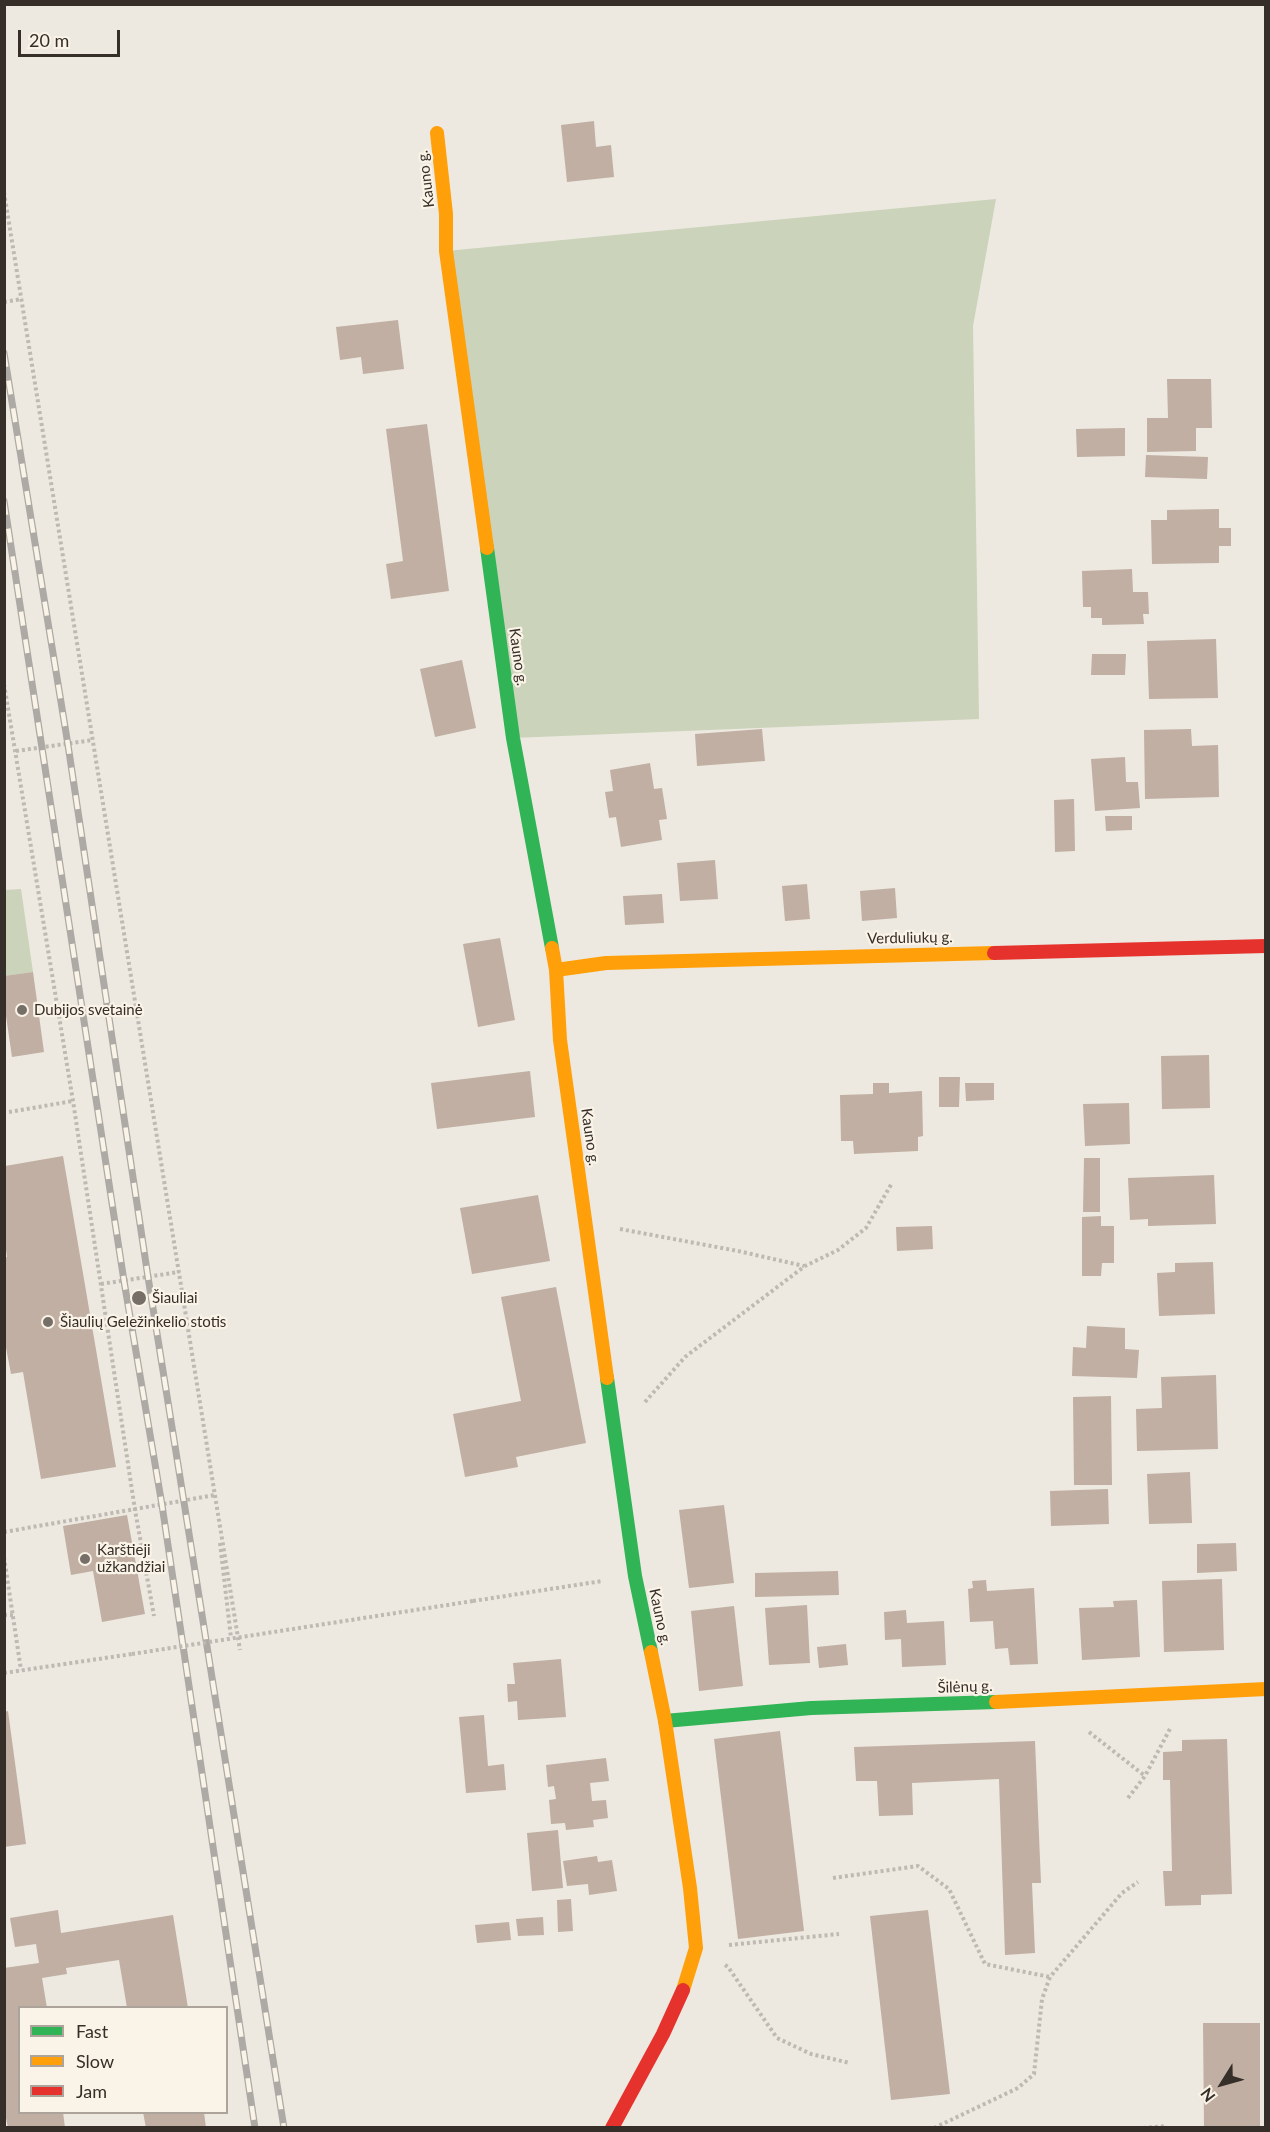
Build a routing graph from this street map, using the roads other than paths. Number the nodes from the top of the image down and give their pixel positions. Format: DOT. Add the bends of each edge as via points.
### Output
graph roads {
  1 [pos="437,133"];
  2 [pos="1266,946"];
  3 [pos="556,970"];
  4 [pos="1266,1689"];
  5 [pos="665,1721"];
  6 [pos="612,2127"];
  1 -- 3 [label="street, Kauno g." via="446,251 513,738"];
  2 -- 3 [label="street, Verduliukų g." via="606,963"];
  3 -- 5 [label="street, Kauno g." via="561,1040 613,1426 635,1576"];
  4 -- 5 [label="street, Šilėnų g." via="811,1708"];
  5 -- 6 [label="street, Kauno g." via="696,1948 686,1983 663,2034"];
}
